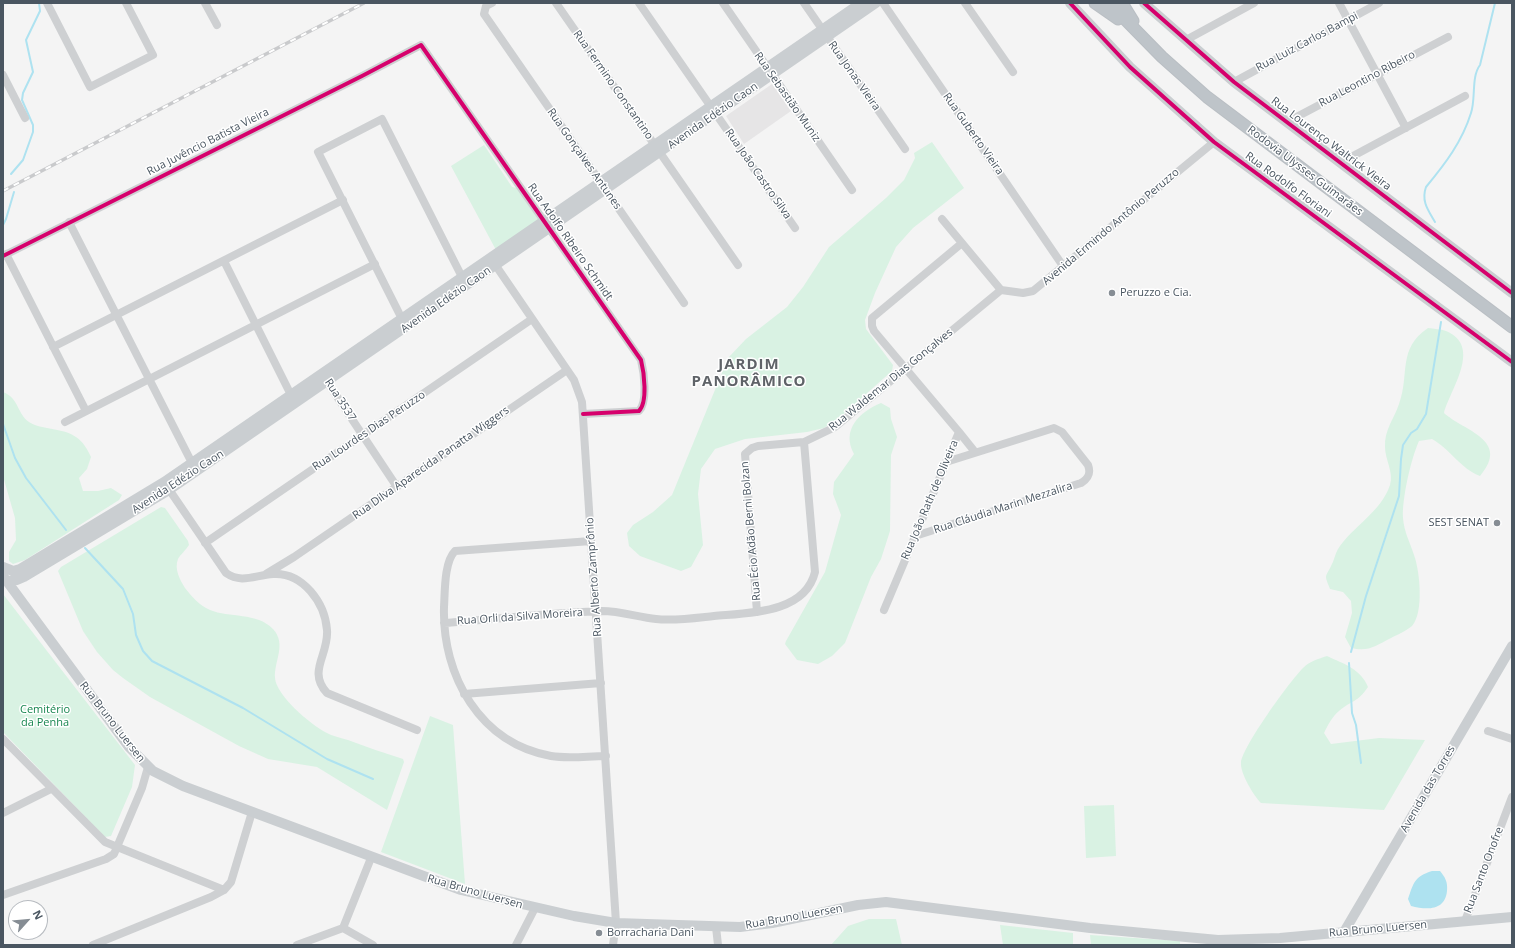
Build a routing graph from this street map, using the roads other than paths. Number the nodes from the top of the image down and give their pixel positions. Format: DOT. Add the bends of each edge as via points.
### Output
graph roads {
  1 [pos="47,3"];
  2 [pos="126,3"];
  3 [pos="205,3"];
  4 [pos="492,3"];
  5 [pos="556,3"];
  6 [pos="639,3"];
  7 [pos="723,3"];
  8 [pos="804,3"];
  9 [pos="861,3"];
  10 [pos="876,3"];
  11 [pos="883,3"];
  12 [pos="965,3"];
  13 [pos="1070,3"];
  14 [pos="1095,3"];
  15 [pos="1109,3"];
  16 [pos="1122,3"];
  17 [pos="1144,3"];
  18 [pos="1254,3"];
  19 [pos="1340,3"];
  20 [pos="1379,3"];
  21 [pos="1348,20"];
  22 [pos="216,25"];
  23 [pos="825,33"];
  24 [pos="1138,34"];
  25 [pos="1448,37"];
  26 [pos="1186,40"];
  27 [pos="421,45"];
  28 [pos="1162,57"];
  29 [pos="770,71"];
  30 [pos="1013,72"];
  31 [pos="1377,74"];
  32 [pos="3,75"];
  33 [pos="1234,82"];
  34 [pos="1465,96"];
  35 [pos="713,110"];
  36 [pos="25,118"];
  37 [pos="1287,122"];
  38 [pos="1406,128"];
  39 [pos="1214,142"];
  40 [pos="657,149"];
  41 [pos="905,149"];
  42 [pos="1340,163"];
  43 [pos="603,186"];
  44 [pos="852,190"];
  45 [pos="342,200"];
  46 [pos="942,219"];
  47 [pos="69,222"];
  48 [pos="547,224"];
  49 [pos="795,228"];
  50 [pos="962,243"];
  51 [pos="4,255"];
  52 [pos="224,261"];
  53 [pos="493,262"];
  54 [pos="375,264"];
  55 [pos="738,265"];
  56 [pos="1064,266"];
  57 [pos="462,277"];
  58 [pos="1001,290"];
  59 [pos="1512,293"];
  60 [pos="684,303"];
  61 [pos="117,315"];
  62 [pos="402,319"];
  63 [pos="532,319"];
  64 [pos="256,325"];
  65 [pos="1512,327"];
  66 [pos="53,347"];
  67 [pos="1512,362"];
  68 [pos="905,368"];
  69 [pos="567,370"];
  70 [pos="325,377"];
  71 [pos="149,379"];
  72 [pos="291,395"];
  73 [pos="86,411"];
  74 [pos="583,414"];
  75 [pos="65,422"];
  76 [pos="959,432"];
  77 [pos="363,435"];
  78 [pos="804,442"];
  79 [pos="747,450"];
  80 [pos="976,452"];
  81 [pos="946,462"];
  82 [pos="192,463"];
  83 [pos="167,486"];
  84 [pos="397,487"];
  85 [pos="915,536"];
  86 [pos="592,541"];
  87 [pos="205,543"];
  88 [pos="294,557"];
  89 [pos="3,567"];
  90 [pos="264,576"];
  91 [pos="286,576"];
  92 [pos="24,577"];
  93 [pos="5,578"];
  94 [pos="18,597"];
  95 [pos="884,610"];
  96 [pos="596,612"];
  97 [pos="757,612"];
  98 [pos="444,623"];
  99 [pos="1510,652"];
  100 [pos="601,683"];
  101 [pos="464,694"];
  102 [pos="417,730"];
  103 [pos="1488,731"];
  104 [pos="3,739"];
  105 [pos="1512,739"];
  106 [pos="606,756"];
  107 [pos="148,767"];
  108 [pos="51,789"];
  109 [pos="1512,797"];
  110 [pos="252,812"];
  111 [pos="3,813"];
  112 [pos="118,847"];
  113 [pos="371,858"];
  114 [pos="224,890"];
  115 [pos="3,896"];
  116 [pos="535,908"];
  117 [pos="1512,917"];
  118 [pos="1465,921"];
  119 [pos="616,923"];
  120 [pos="716,927"];
  121 [pos="343,928"];
  122 [pos="1344,932"];
  123 [pos="93,945"];
  124 [pos="297,945"];
  125 [pos="373,945"];
  126 [pos="516,945"];
  127 [pos="613,945"];
  128 [pos="718,945"];
  1 -- 2 [label="street" via="90,87 153,55"];
  3 -- 22 [label="street"];
  4 -- 43 [label="street, Rua Gonçalves Antunes" via="486,6 484,14"];
  5 -- 40 [label="street, Rua Fermino Constantino"];
  6 -- 35 [label="street, Rua João Castro Silva"];
  7 -- 29 [label="street, Rua Sebastião Muniz"];
  8 -- 23 [label="street, Rua Jonas Vieira"];
  9 -- 23 [label="main road, Avenida Edézio Caon"];
  10 -- 23 [label="main road, Avenida Edézio Caon"];
  11 -- 56 [label="street, Rua Guberto Vieira"];
  12 -- 30 [label="street"];
  13 -- 39 [label="main road, Rua Rodolfo Floriani" via="1130,68"];
  14 -- 24 [label="highway"];
  15 -- 24 [label="highway, Rodovia Ulysses Guimarães"];
  16 -- 28 [label="highway" via="1134,23"];
  17 -- 26 [label="main road, Rua Lourenço Waltrick Vieira"];
  18 -- 26 [label="street"];
  19 -- 21 [label="street"];
  20 -- 21 [label="street, Rua Luiz Carlos Bampi"];
  21 -- 31 [label="street"];
  21 -- 33 [label="street, Rua Luiz Carlos Bampi"];
  23 -- 29 [label="main road, Avenida Edézio Caon"];
  23 -- 41 [label="street, Rua Jonas Vieira"];
  24 -- 28 [label="highway, Rodovia Ulysses Guimarães"];
  25 -- 31 [label="street, Rua Leontino Ribeiro"];
  26 -- 33 [label="main road, Rua Lourenço Waltrick Vieira"];
  27 -- 47 [label="street, Rua Juvêncio Batista Vieira"];
  27 -- 48 [label="street, Rua Adolfo Ribeiro Schmidt"];
  28 -- 65 [label="highway, Rodovia Ulysses Guimarães" via="1226,111"];
  29 -- 35 [label="main road, Avenida Edézio Caon"];
  29 -- 44 [label="street, Rua Sebastião Muniz"];
  31 -- 37 [label="street, Rua Leontino Ribeiro"];
  31 -- 38 [label="street"];
  32 -- 36 [label="street"];
  33 -- 37 [label="main road, Rua Lourenço Waltrick Vieira"];
  34 -- 38 [label="street"];
  35 -- 40 [label="main road, Avenida Edézio Caon"];
  35 -- 49 [label="street, Rua João Castro Silva"];
  37 -- 42 [label="main road, Rua Lourenço Waltrick Vieira"];
  38 -- 42 [label="street"];
  39 -- 56 [label="street, Avenida Ermindo Antônio Peruzzo"];
  39 -- 67 [label="main road, Rua Rodolfo Floriani"];
  40 -- 43 [label="main road, Avenida Edézio Caon"];
  40 -- 55 [label="street, Rua Fermino Constantino"];
  42 -- 59 [label="main road, Rua Lourenço Waltrick Vieira"];
  43 -- 48 [label="main road, Avenida Edézio Caon"];
  43 -- 60 [label="street, Rua Gonçalves Antunes"];
  45 -- 52 [label="street"];
  45 -- 54 [label="street"];
  45 -- 57 [label="street" via="318,152 382,119"];
  46 -- 50 [label="street"];
  47 -- 51 [label="street, Rua Juvêncio Batista Vieira"];
  47 -- 61 [label="street"];
  48 -- 53 [label="main road, Avenida Edézio Caon"];
  48 -- 74 [label="street, Rua Adolfo Ribeiro Schmidt" via="638,353 642,366 644,403 640,411"];
  50 -- 58 [label="street"];
  50 -- 68 [label="street, Rua João Rath de Oliveira" via="872,318 874,331"];
  51 -- 66 [label="street"];
  52 -- 61 [label="street"];
  52 -- 64 [label="street"];
  53 -- 57 [label="main road, Avenida Edézio Caon"];
  53 -- 63 [label="street, Rua Alberto Zamprônio"];
  53 -- 70 [label="main road, Avenida Edézio Caon"];
  54 -- 62 [label="street"];
  54 -- 64 [label="street"];
  56 -- 58 [label="street, Avenida Ermindo Antônio Peruzzo" via="1032,291 1023,293"];
  57 -- 62 [label="main road, Avenida Edézio Caon"];
  58 -- 68 [label="street, Rua Waldemar Dias Gonçalves"];
  61 -- 66 [label="street"];
  61 -- 71 [label="street"];
  62 -- 70 [label="main road, Avenida Edézio Caon"];
  63 -- 69 [label="street, Rua Alberto Zamprônio"];
  63 -- 77 [label="street, Rua Lourdes Dias Peruzzo"];
  64 -- 71 [label="street"];
  64 -- 72 [label="street"];
  66 -- 73 [label="street"];
  68 -- 76 [label="street, Rua João Rath de Oliveira"];
  68 -- 78 [label="street, Rua Waldemar Dias Gonçalves" via="835,426"];
  69 -- 74 [label="street, Rua Alberto Zamprônio" via="579,391"];
  69 -- 84 [label="street, Rua Dilva Aparecida Panatta Wiggers"];
  70 -- 72 [label="main road, Avenida Edézio Caon"];
  70 -- 77 [label="street, Rua 3537"];
  70 -- 83 [label="main road, Avenida Edézio Caon"];
  71 -- 73 [label="street"];
  71 -- 82 [label="street"];
  72 -- 82 [label="main road, Avenida Edézio Caon"];
  73 -- 75 [label="street"];
  74 -- 86 [label="street, Rua Alberto Zamprônio"];
  76 -- 80 [label="street"];
  76 -- 81 [label="street, Rua João Rath de Oliveira"];
  77 -- 84 [label="street, Rua 3537"];
  77 -- 87 [label="street, Rua Lourdes Dias Peruzzo"];
  78 -- 79 [label="street, Rua Waldemar Dias Gonçalves" via="758,446"];
  78 -- 97 [label="street, Rua Orli da Silva Moreira" via="815,564 814,579 798,597 773,610"];
  79 -- 97 [label="street, Rua Écio Adão Berni Bolzan" via="744,459"];
  80 -- 81 [label="street"];
  80 -- 85 [label="street, Rua Cláudia Marin Mezzalira" via="1057,428 1088,465 1089,475 1081,482"];
  81 -- 85 [label="street, Rua João Rath de Oliveira"];
  82 -- 83 [label="main road, Avenida Edézio Caon"];
  83 -- 87 [label="street"];
  83 -- 89 [label="main road, Avenida Edézio Caon" via="20,569 13,571"];
  83 -- 92 [label="main road, Avenida Edézio Caon"];
  84 -- 88 [label="street, Rua Dilva Aparecida Panatta Wiggers"];
  85 -- 95 [label="street, Rua João Rath de Oliveira"];
  86 -- 96 [label="street, Rua Alberto Zamprônio"];
  86 -- 98 [label="street" via="455,552 449,560 446,576"];
  87 -- 90 [label="street" via="221,567 231,576 244,579"];
  88 -- 90 [label="street, Rua Dilva Aparecida Panatta Wiggers"];
  88 -- 91 [label="street"];
  90 -- 91 [label="street"];
  91 -- 102 [label="street" via="306,587 320,603 324,614 327,641 318,675 322,687 334,697"];
  92 -- 93 [label="main road, Avenida Edézio Caon" via="17,580"];
  92 -- 94 [label="main road" via="19,583"];
  93 -- 94 [label="main road, Rua Bruno Luersen"];
  94 -- 107 [label="main road, Rua Bruno Luersen" via="128,747"];
  96 -- 97 [label="street, Rua Orli da Silva Moreira" via="664,619"];
  96 -- 98 [label="street, Rua Orli da Silva Moreira"];
  96 -- 100 [label="street, Rua Alberto Zamprônio"];
  98 -- 101 [label="street" via="447,650"];
  99 -- 122 [label="main road, Avenida das Torres"];
  100 -- 101 [label="street"];
  100 -- 106 [label="street, Rua Alberto Zamprônio"];
  101 -- 106 [label="street" via="489,726 518,745 553,756"];
  103 -- 105 [label="street"];
  104 -- 108 [label="street"];
  106 -- 119 [label="street, Rua Alberto Zamprônio"];
  107 -- 110 [label="main road, Rua Bruno Luersen" via="172,781"];
  107 -- 112 [label="street"];
  108 -- 111 [label="street"];
  108 -- 112 [label="street" via="99,837"];
  109 -- 118 [label="street, Rua Santo Onofre"];
  110 -- 113 [label="main road, Rua Bruno Luersen"];
  110 -- 114 [label="street" via="231,882"];
  112 -- 114 [label="street"];
  112 -- 115 [label="street" via="114,854 106,859"];
  113 -- 116 [label="main road, Rua Bruno Luersen" via="462,890"];
  113 -- 121 [label="street"];
  114 -- 123 [label="street"];
  116 -- 119 [label="main road, Rua Bruno Luersen"];
  116 -- 126 [label="street"];
  117 -- 118 [label="main road, Rua Bruno Luersen"];
  118 -- 122 [label="main road, Rua Bruno Luersen"];
  119 -- 120 [label="main road, Rua Bruno Luersen"];
  119 -- 127 [label="street, Rua Alberto Zamprônio"];
  120 -- 122 [label="main road, Rua Bruno Luersen" via="772,923 858,905 886,902 1057,924 1195,938 1249,940"];
  120 -- 128 [label="street"];
  121 -- 124 [label="street"];
  121 -- 125 [label="street"];
}
